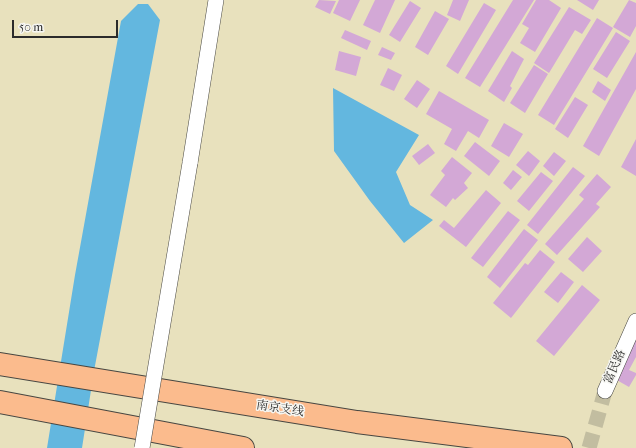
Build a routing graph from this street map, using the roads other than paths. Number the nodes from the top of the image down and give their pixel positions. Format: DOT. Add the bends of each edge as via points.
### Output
graph roads {
  1 [pos="216,0"];
  2 [pos="636,321"];
  3 [pos="0,364"];
  4 [pos="604,391"];
  5 [pos="0,402"];
  6 [pos="142,448"];
  7 [pos="244,448"];
  8 [pos="561,448"];
  1 -- 6 [label="street, bridge"];
  2 -- 4 [label="street, 富民路"];
  3 -- 8 [label="highway, 南京支线" via="356,422"];
  5 -- 7 [label="highway"];
}
